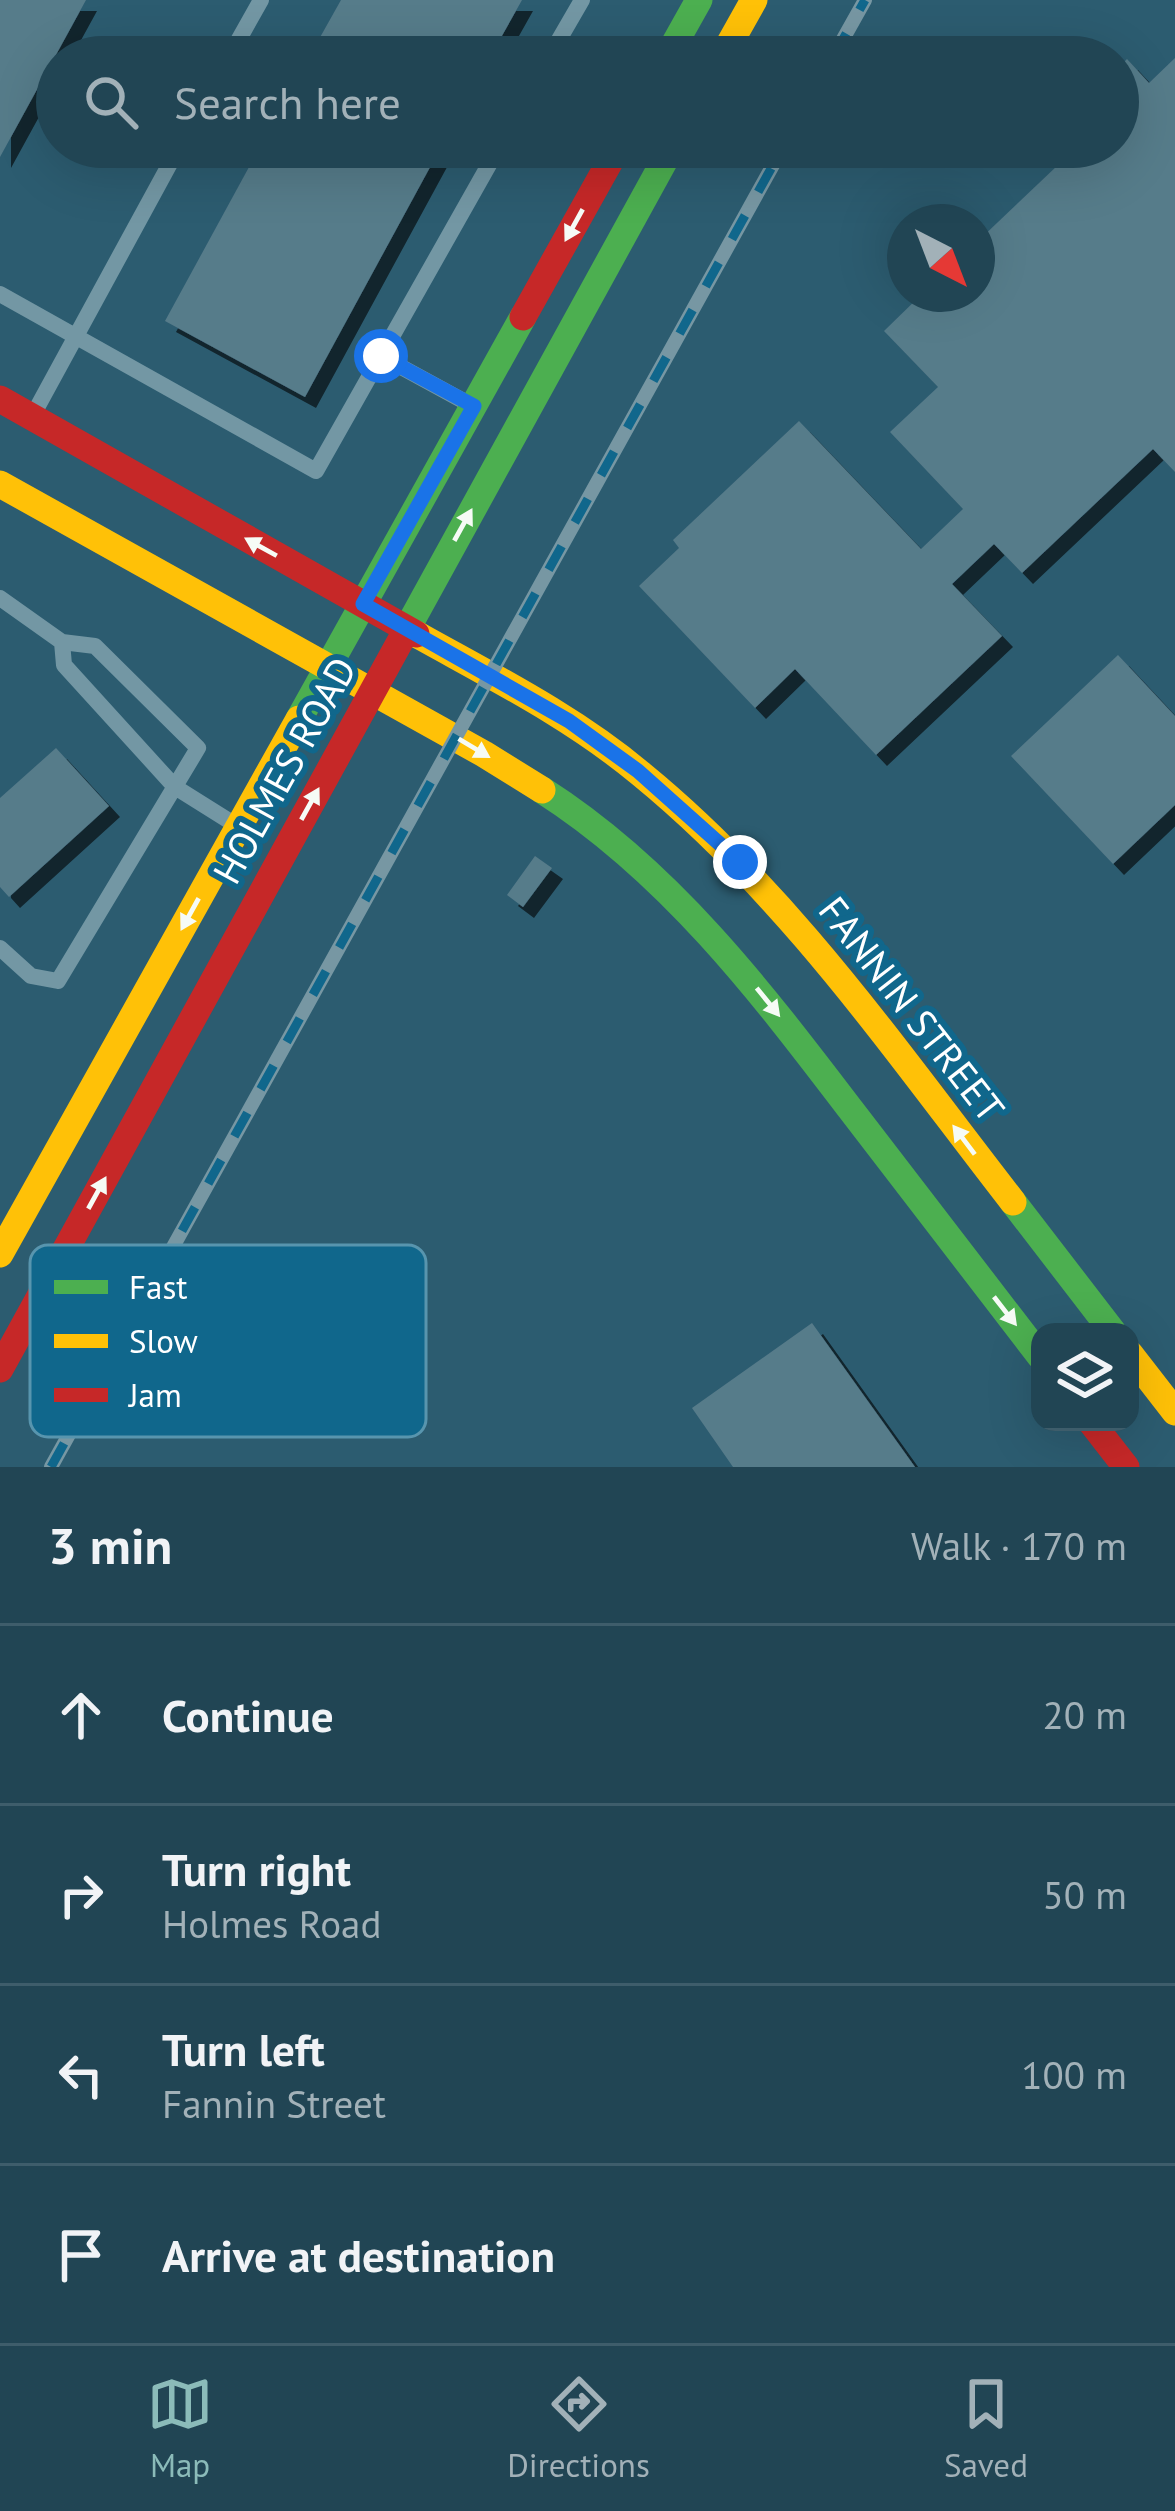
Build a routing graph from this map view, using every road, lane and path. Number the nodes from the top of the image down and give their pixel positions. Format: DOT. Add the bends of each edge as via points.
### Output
graph roads {
  1 [pos="261,0"];
  2 [pos="582,0"];
  3 [pos="699,0"];
  4 [pos="754,0"];
  5 [pos="241,36"];
  6 [pos="561,36"];
  7 [pos="679,36"];
  8 [pos="734,36"];
  9 [pos="167,168"];
  10 [pos="487,168"];
  11 [pos="606,168"];
  12 [pos="660,168"];
  13 [pos="0,294"];
  14 [pos="74,337"];
  15 [pos="381,356"];
  16 [pos="0,399"];
  17 [pos="474,406"];
  18 [pos="32,418"];
  19 [pos="0,484"];
  20 [pos="0,598"];
  21 [pos="363,604"];
  22 [pos="406,627"];
  23 [pos="62,642"];
  24 [pos="329,665"];
  25 [pos="373,690"];
  26 [pos="175,787"];
  27 [pos="239,827"];
  28 [pos="773,896"];
  29 [pos="733,932"];
  30 [pos="0,948"];
  31 [pos="998,1183"];
  32 [pos="942,1228"];
  33 [pos="58,1245"];
  34 [pos="0,1254"];
  35 [pos="30,1295"];
  36 [pos="1106,1323"];
  37 [pos="1031,1344"];
  38 [pos="1139,1366"];
  39 [pos="0,1369"];
  40 [pos="1175,1412"];
  41 [pos="1098,1431"];
  42 [pos="1126,1467"];
  1 -- 5 [label="lane"];
  2 -- 6 [label="lane"];
  3 -- 7 [label="main road"];
  4 -- 8 [label="main road"];
  9 -- 14 [label="lane"];
  10 -- 15 [label="lane"];
  11 -- 17 [label="main road, HOLMES ROAD, one-way"];
  22 -- 12 [label="main road, HOLMES ROAD, one-way"];
  13 -- 14 [label="lane"];
  14 -- 15 [label="lane" via="316,471"];
  14 -- 18 [label="lane"];
  15 -- 17 [label="lane"];
  16 -- 18 [label="main road, FANNIN STREET"];
  17 -- 21 [label="main road, HOLMES ROAD"];
  21 -- 18 [label="main road, FANNIN STREET, one-way"];
  19 -- 24 [label="main road"];
  20 -- 23 [label="lane"];
  21 -- 22 [label="main road, FANNIN STREET"];
  21 -- 24 [label="main road, HOLMES ROAD"];
  22 -- 25 [label="main road, HOLMES ROAD"];
  22 -- 28 [label="main road, FANNIN STREET" via="604,746"];
  23 -- 26 [label="lane" via="64,664"];
  23 -- 26 [label="lane" via="95,646 198,748"];
  24 -- 25 [label="main road"];
  24 -- 27 [label="main road, HOLMES ROAD"];
  25 -- 29 [label="main road, one-way" via="563,805 664,888"];
  33 -- 25 [label="main road, HOLMES ROAD, one-way"];
  26 -- 27 [label="lane"];
  26 -- 30 [label="lane" via="58,981 31,976"];
  27 -- 34 [label="main road, HOLMES ROAD, one-way"];
  28 -- 29 [label="main road"];
  31 -- 28 [label="main road, FANNIN STREET, one-way"];
  29 -- 32 [label="main road, one-way" via="782,1019"];
  31 -- 32 [label="main road"];
  31 -- 36 [label="main road, FANNIN STREET"];
  32 -- 37 [label="main road, one-way"];
  39 -- 35 [label="main road, HOLMES ROAD, one-way"];
  38 -- 40 [label="main road"];
  41 -- 42 [label="main road"];
}
